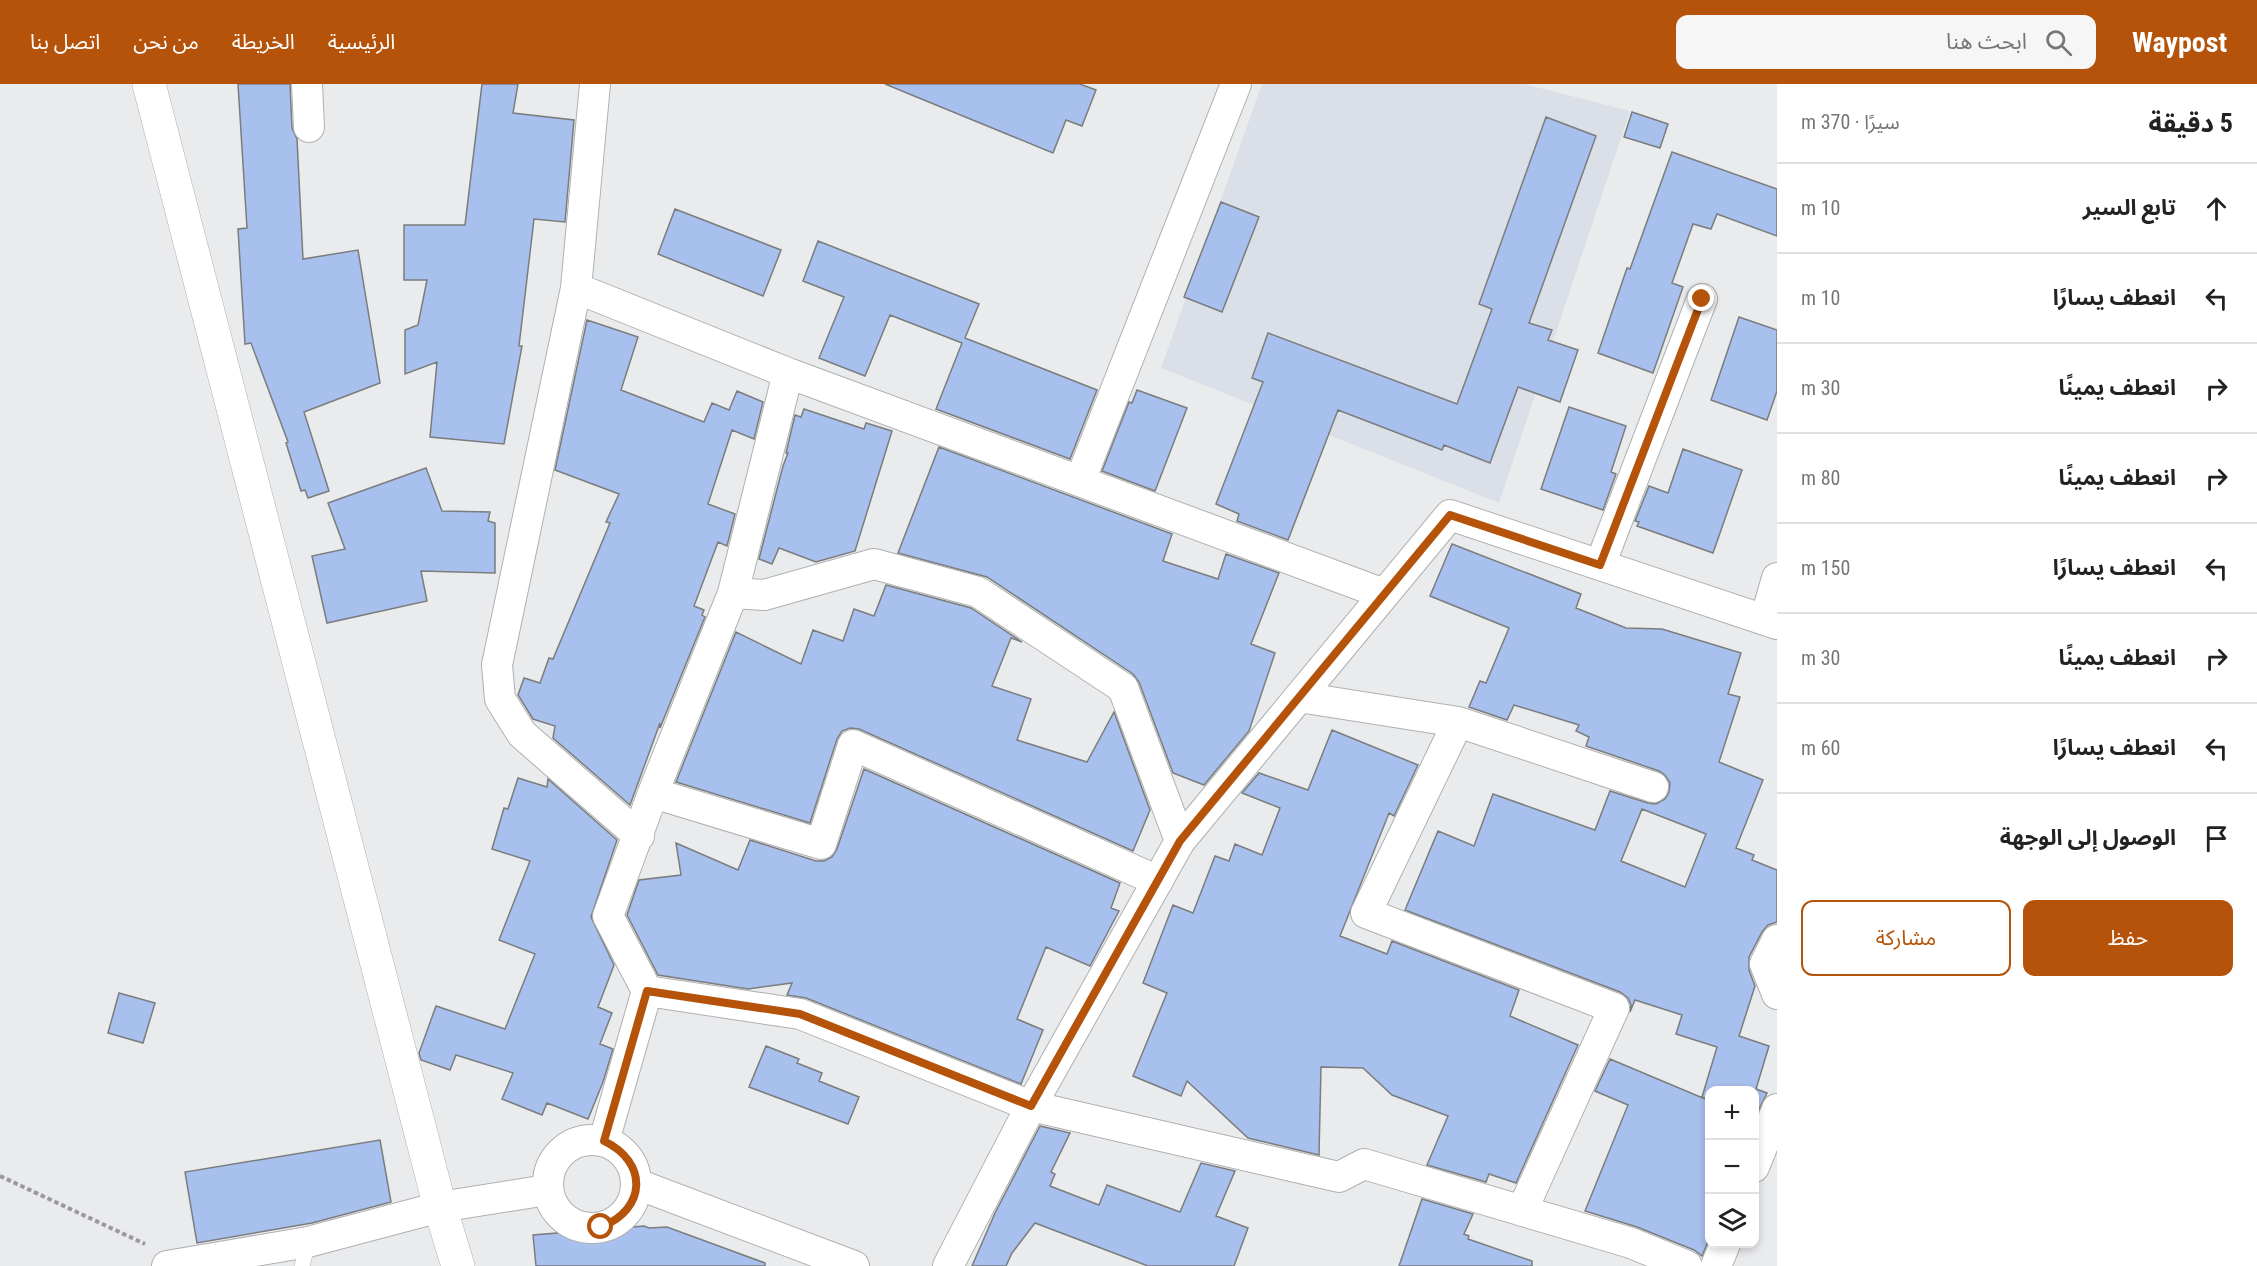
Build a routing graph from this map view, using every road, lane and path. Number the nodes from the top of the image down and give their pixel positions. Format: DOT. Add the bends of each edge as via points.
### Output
graph roads {
  1 [pos="149,84"];
  2 [pos="307,84"];
  3 [pos="595,84"];
  4 [pos="1236,84"];
  5 [pos="309,127"];
  6 [pos="576,288"];
  7 [pos="1702,299"];
  8 [pos="788,373"];
  9 [pos="1080,481"];
  10 [pos="1600,565"];
  11 [pos="1777,578"];
  12 [pos="733,593"];
  13 [pos="1384,594"];
  14 [pos="1771,622"];
  15 [pos="1299,697"];
  16 [pos="1458,722"];
  17 [pos="1653,787"];
  18 [pos="654,793"];
  19 [pos="639,836"];
  20 [pos="1180,841"];
  21 [pos="1158,881"];
  22 [pos="1777,940"];
  23 [pos="647,991"];
  24 [pos="1777,994"];
  25 [pos="1031,1106"];
  26 [pos="1777,1109"];
  27 [pos="604,1141"];
  28 [pos="1759,1156"];
  29 [pos="0,1176"];
  30 [pos="637,1184"];
  31 [pos="547,1190"];
  32 [pos="440,1207"];
  33 [pos="1522,1211"];
  34 [pos="1723,1248"];
  35 [pos="305,1254"];
  36 [pos="175,1264"];
  37 [pos="458,1266"];
  38 [pos="854,1266"];
  39 [pos="948,1266"];
  40 [pos="1687,1266"];
  41 [pos="1716,1266"];
  1 -- 32 [label="main road"];
  2 -- 5 [label="street"];
  3 -- 6 [label="street"];
  4 -- 9 [label="street"];
  6 -- 8 [label="street"];
  6 -- 19 [label="street" via="497,665 500,699 522,734"];
  7 -- 10 [label="street"];
  8 -- 9 [label="street"];
  8 -- 12 [label="street"];
  9 -- 13 [label="street"];
  10 -- 13 [label="street" via="1450,515"];
  10 -- 14 [label="street"];
  11 -- 14 [label="street"];
  12 -- 18 [label="street"];
  12 -- 20 [label="street" via="764,595 874,564 978,592 1123,688"];
  13 -- 15 [label="street"];
  15 -- 16 [label="street"];
  15 -- 20 [label="street"];
  16 -- 17 [label="street"];
  16 -- 33 [label="street" via="1366,913 1614,1008"];
  18 -- 19 [label="street"];
  18 -- 21 [label="street" via="821,844 853,745"];
  19 -- 23 [label="street" via="608,916"];
  20 -- 21 [label="street"];
  21 -- 25 [label="street"];
  22 -- 24 [label="street" via="1765,964"];
  23 -- 25 [label="street" via="800,1014"];
  23 -- 27 [label="street"];
  25 -- 33 [label="street" via="1339,1177 1364,1164"];
  25 -- 39 [label="street"];
  26 -- 28 [label="street"];
  27 -- 30 [label="street" via="618,1147 628,1158"];
  27 -- 31 [label="street" via="590,1139 562,1149 550,1168"];
  29 -- 36 [label="path"];
  30 -- 31 [label="street" via="626,1213 615,1222 587,1228 560,1216"];
  30 -- 38 [label="street"];
  31 -- 32 [label="street"];
  32 -- 35 [label="street"];
  32 -- 37 [label="main road"];
  33 -- 40 [label="street" via="1631,1243"];
  34 -- 41 [label="street"];
  35 -- 36 [label="street"];
}
